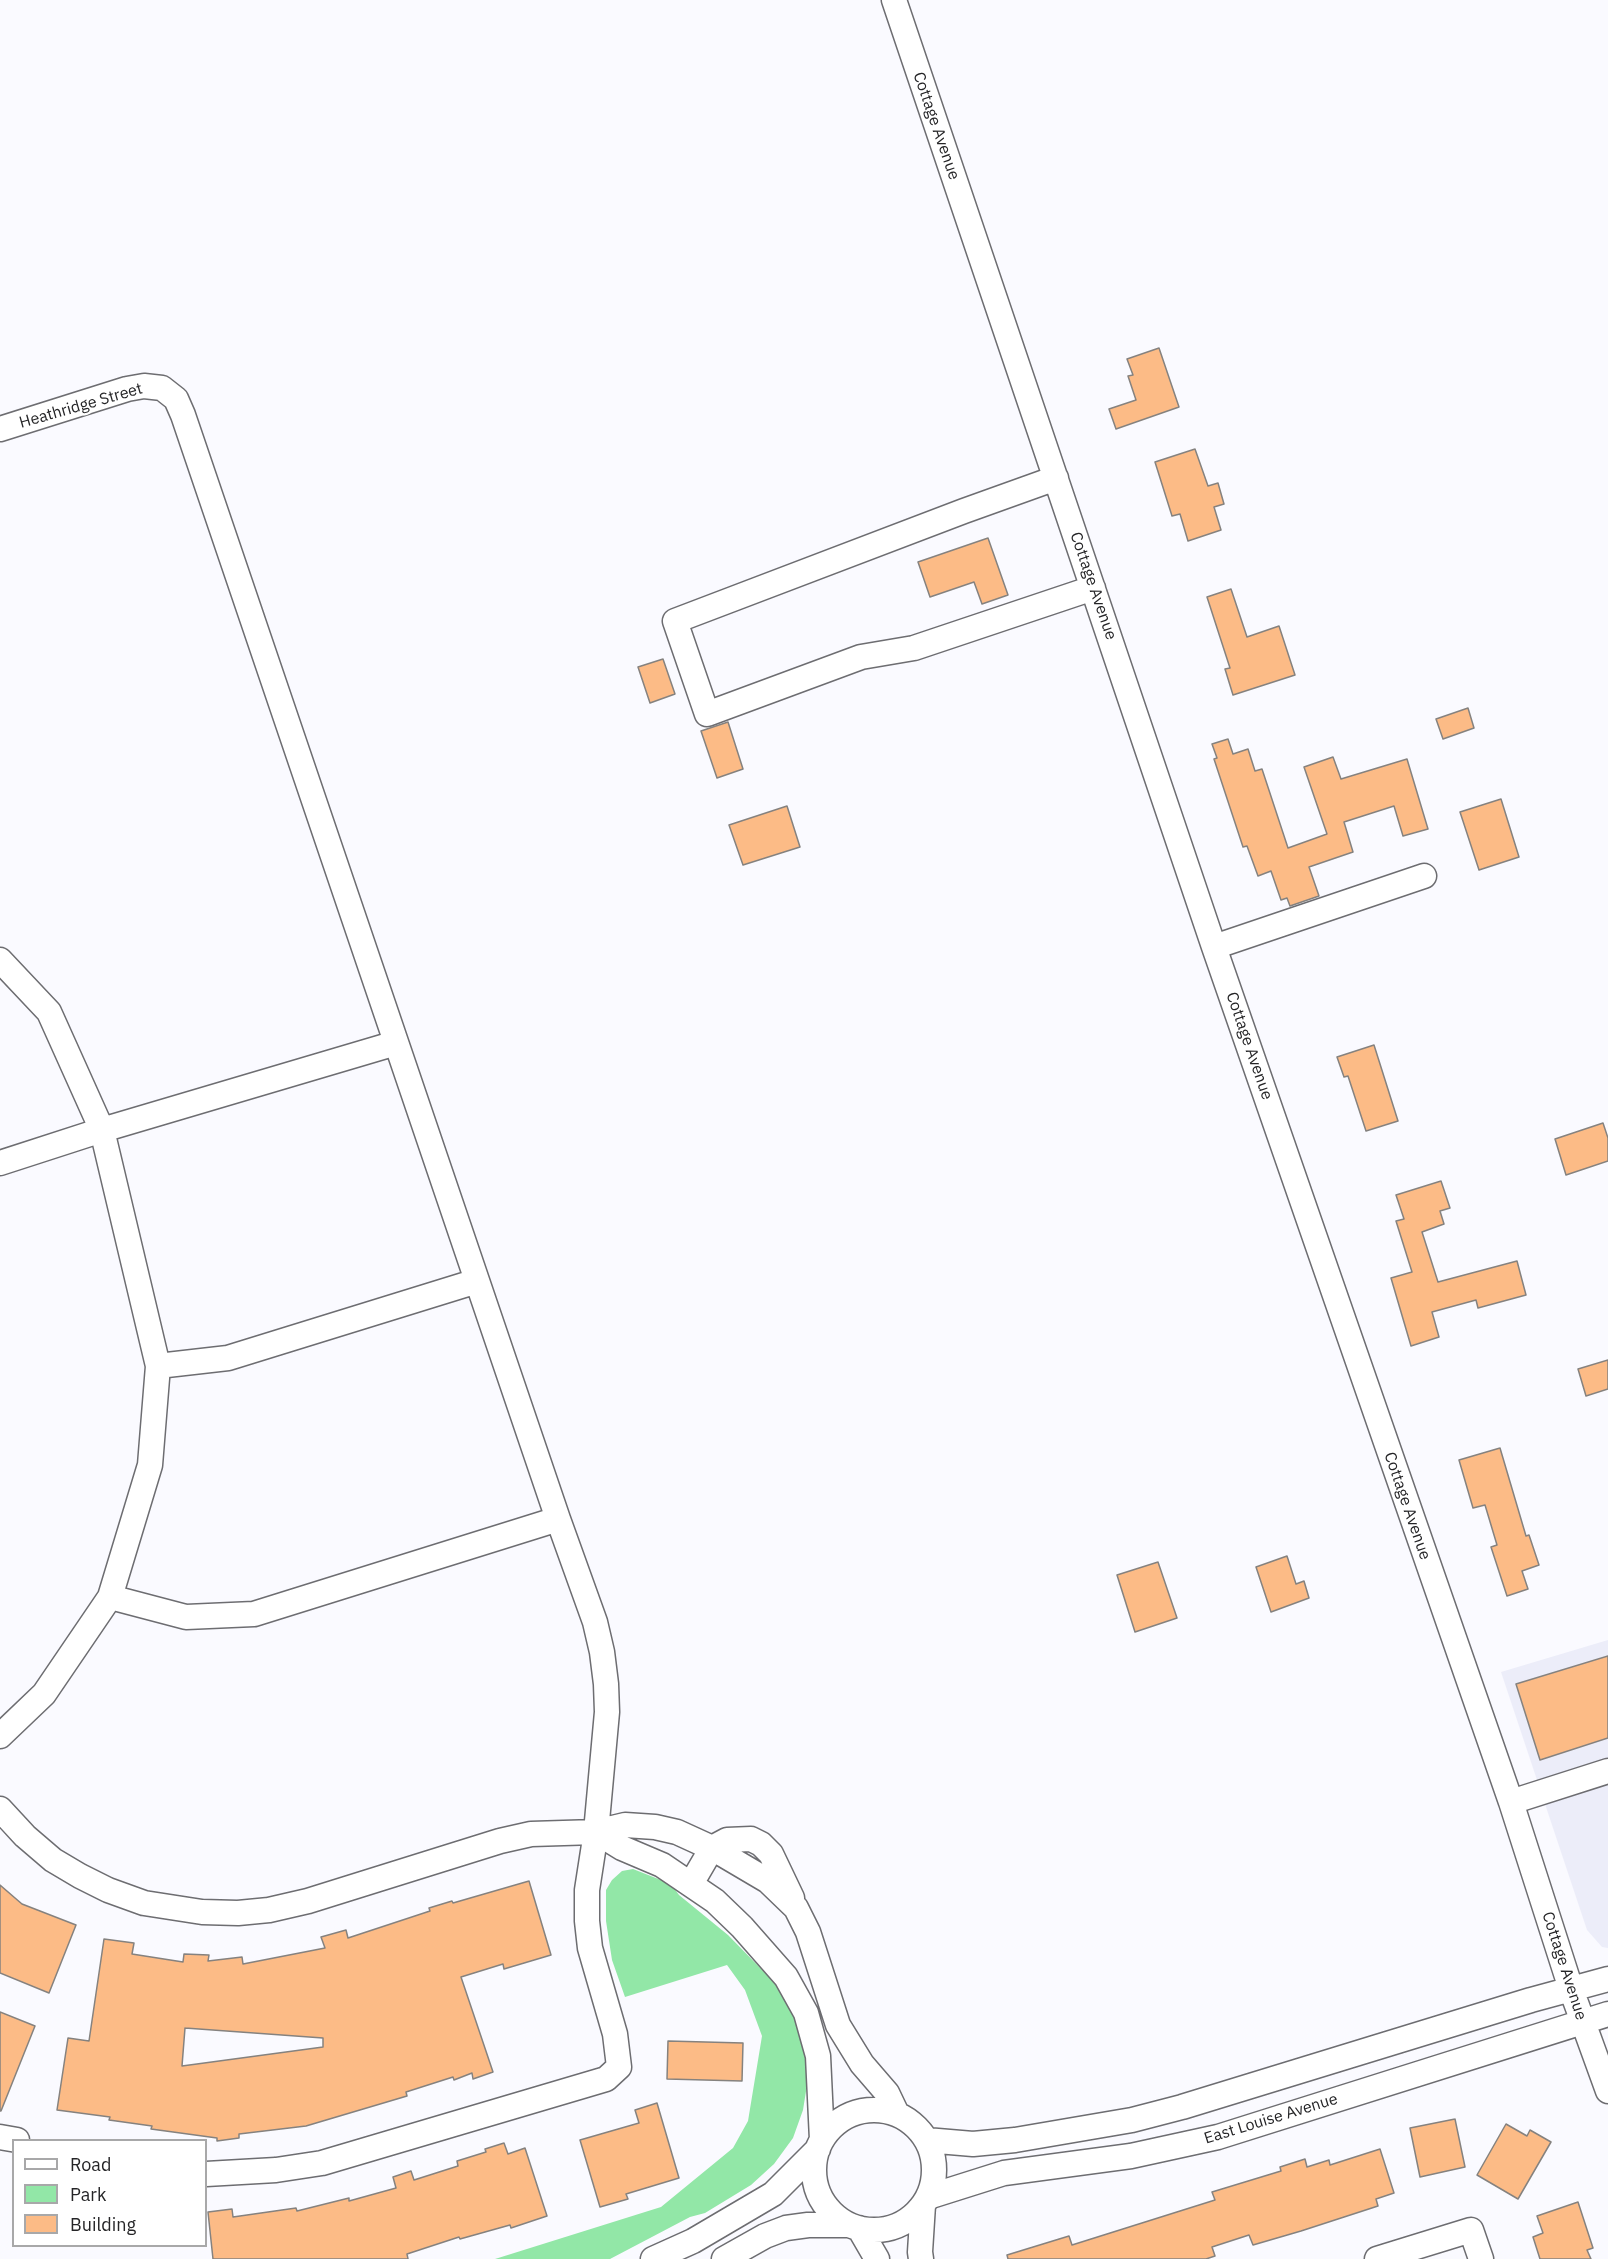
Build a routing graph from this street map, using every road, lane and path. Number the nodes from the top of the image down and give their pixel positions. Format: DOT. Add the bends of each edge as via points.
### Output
graph roads {
  1 [pos="894,0"];
  2 [pos="0,429"];
  3 [pos="1056,478"];
  4 [pos="1093,588"];
  5 [pos="1424,876"];
  6 [pos="1214,947"];
  7 [pos="0,960"];
  8 [pos="396,1043"];
  9 [pos="102,1130"];
  10 [pos="0,1163"];
  11 [pos="477,1281"];
  12 [pos="158,1366"];
  13 [pos="558,1519"];
  14 [pos="110,1597"];
  15 [pos="0,1736"];
  16 [pos="1608,1771"];
  17 [pos="1511,1802"];
  18 [pos="0,1809"];
  19 [pos="596,1832"];
  20 [pos="712,1848"];
  21 [pos="691,1884"];
  22 [pos="1608,1979"];
  23 [pos="1571,1989"];
  24 [pos="1608,2014"];
  25 [pos="1582,2022"];
  26 [pos="1608,2091"];
  27 [pos="897,2114"];
  28 [pos="926,2140"];
  29 [pos="820,2144"];
  30 [pos="207,2175"];
  31 [pos="925,2201"];
  32 [pos="854,2226"];
  33 [pos="653,2259"];
  34 [pos="724,2259"];
  35 [pos="877,2259"];
  36 [pos="921,2259"];
  37 [pos="1377,2259"];
  38 [pos="1481,2259"];
  1 -- 3 [label="street, Cottage Avenue"];
  2 -- 8 [label="street, Heathridge Street" via="144,386 162,388 176,399"];
  3 -- 4 [label="street, Cottage Avenue"];
  3 -- 4 [label="street" via="675,621 707,714 861,657 914,648"];
  4 -- 6 [label="street, Cottage Avenue"];
  5 -- 6 [label="street"];
  6 -- 17 [label="street, Cottage Avenue"];
  7 -- 9 [label="street" via="49,1012"];
  8 -- 9 [label="street"];
  8 -- 11 [label="street"];
  9 -- 10 [label="street"];
  9 -- 12 [label="street"];
  11 -- 12 [label="street" via="228,1358"];
  11 -- 13 [label="street"];
  12 -- 14 [label="street" via="150,1465"];
  13 -- 14 [label="street" via="254,1614 186,1617"];
  13 -- 19 [label="street" via="596,1622 606,1684"];
  14 -- 15 [label="street" via="44,1694"];
  16 -- 17 [label="street"];
  17 -- 23 [label="street, Cottage Avenue"];
  18 -- 19 [label="street" via="53,1860 80,1876 144,1903 202,1912 269,1910 500,1841 531,1834"];
  19 -- 20 [label="street" via="625,1825 655,1827"];
  19 -- 21 [label="street"];
  19 -- 30 [label="street" via="587,1890 587,1921 596,1976 615,2034 619,2067 606,2079 322,2163"];
  20 -- 21 [label="street"];
  20 -- 27 [label="street" via="768,1881 796,1908 808,1932 838,2025 862,2064 887,2093"];
  21 -- 29 [label="street" via="742,1927 786,1977 806,2013 818,2056"];
  22 -- 23 [label="street"];
  23 -- 25 [label="street, Cottage Avenue"];
  23 -- 28 [label="street" via="1132,2120 1016,2140 973,2144"];
  24 -- 25 [label="street, East Louise Avenue"];
  25 -- 26 [label="street, Cottage Avenue"];
  25 -- 31 [label="street, East Louise Avenue" via="1218,2137 1131,2156 1004,2173"];
  27 -- 28 [label="street" via="914,2125"];
  27 -- 29 [label="street" via="881,2110 847,2116"];
  28 -- 31 [label="street" via="933,2159 934,2179"];
  29 -- 32 [label="street" via="814,2168 816,2188 835,2216"];
  29 -- 33 [label="street" via="773,2194 693,2241"];
  31 -- 32 [label="street, East Louise Avenue" via="910,2218 895,2226 877,2230"];
  31 -- 36 [label="street"];
  32 -- 34 [label="street, East Louise Avenue" via="786,2228"];
  32 -- 35 [label="street"];
  37 -- 38 [label="street" via="1471,2230"];
}
